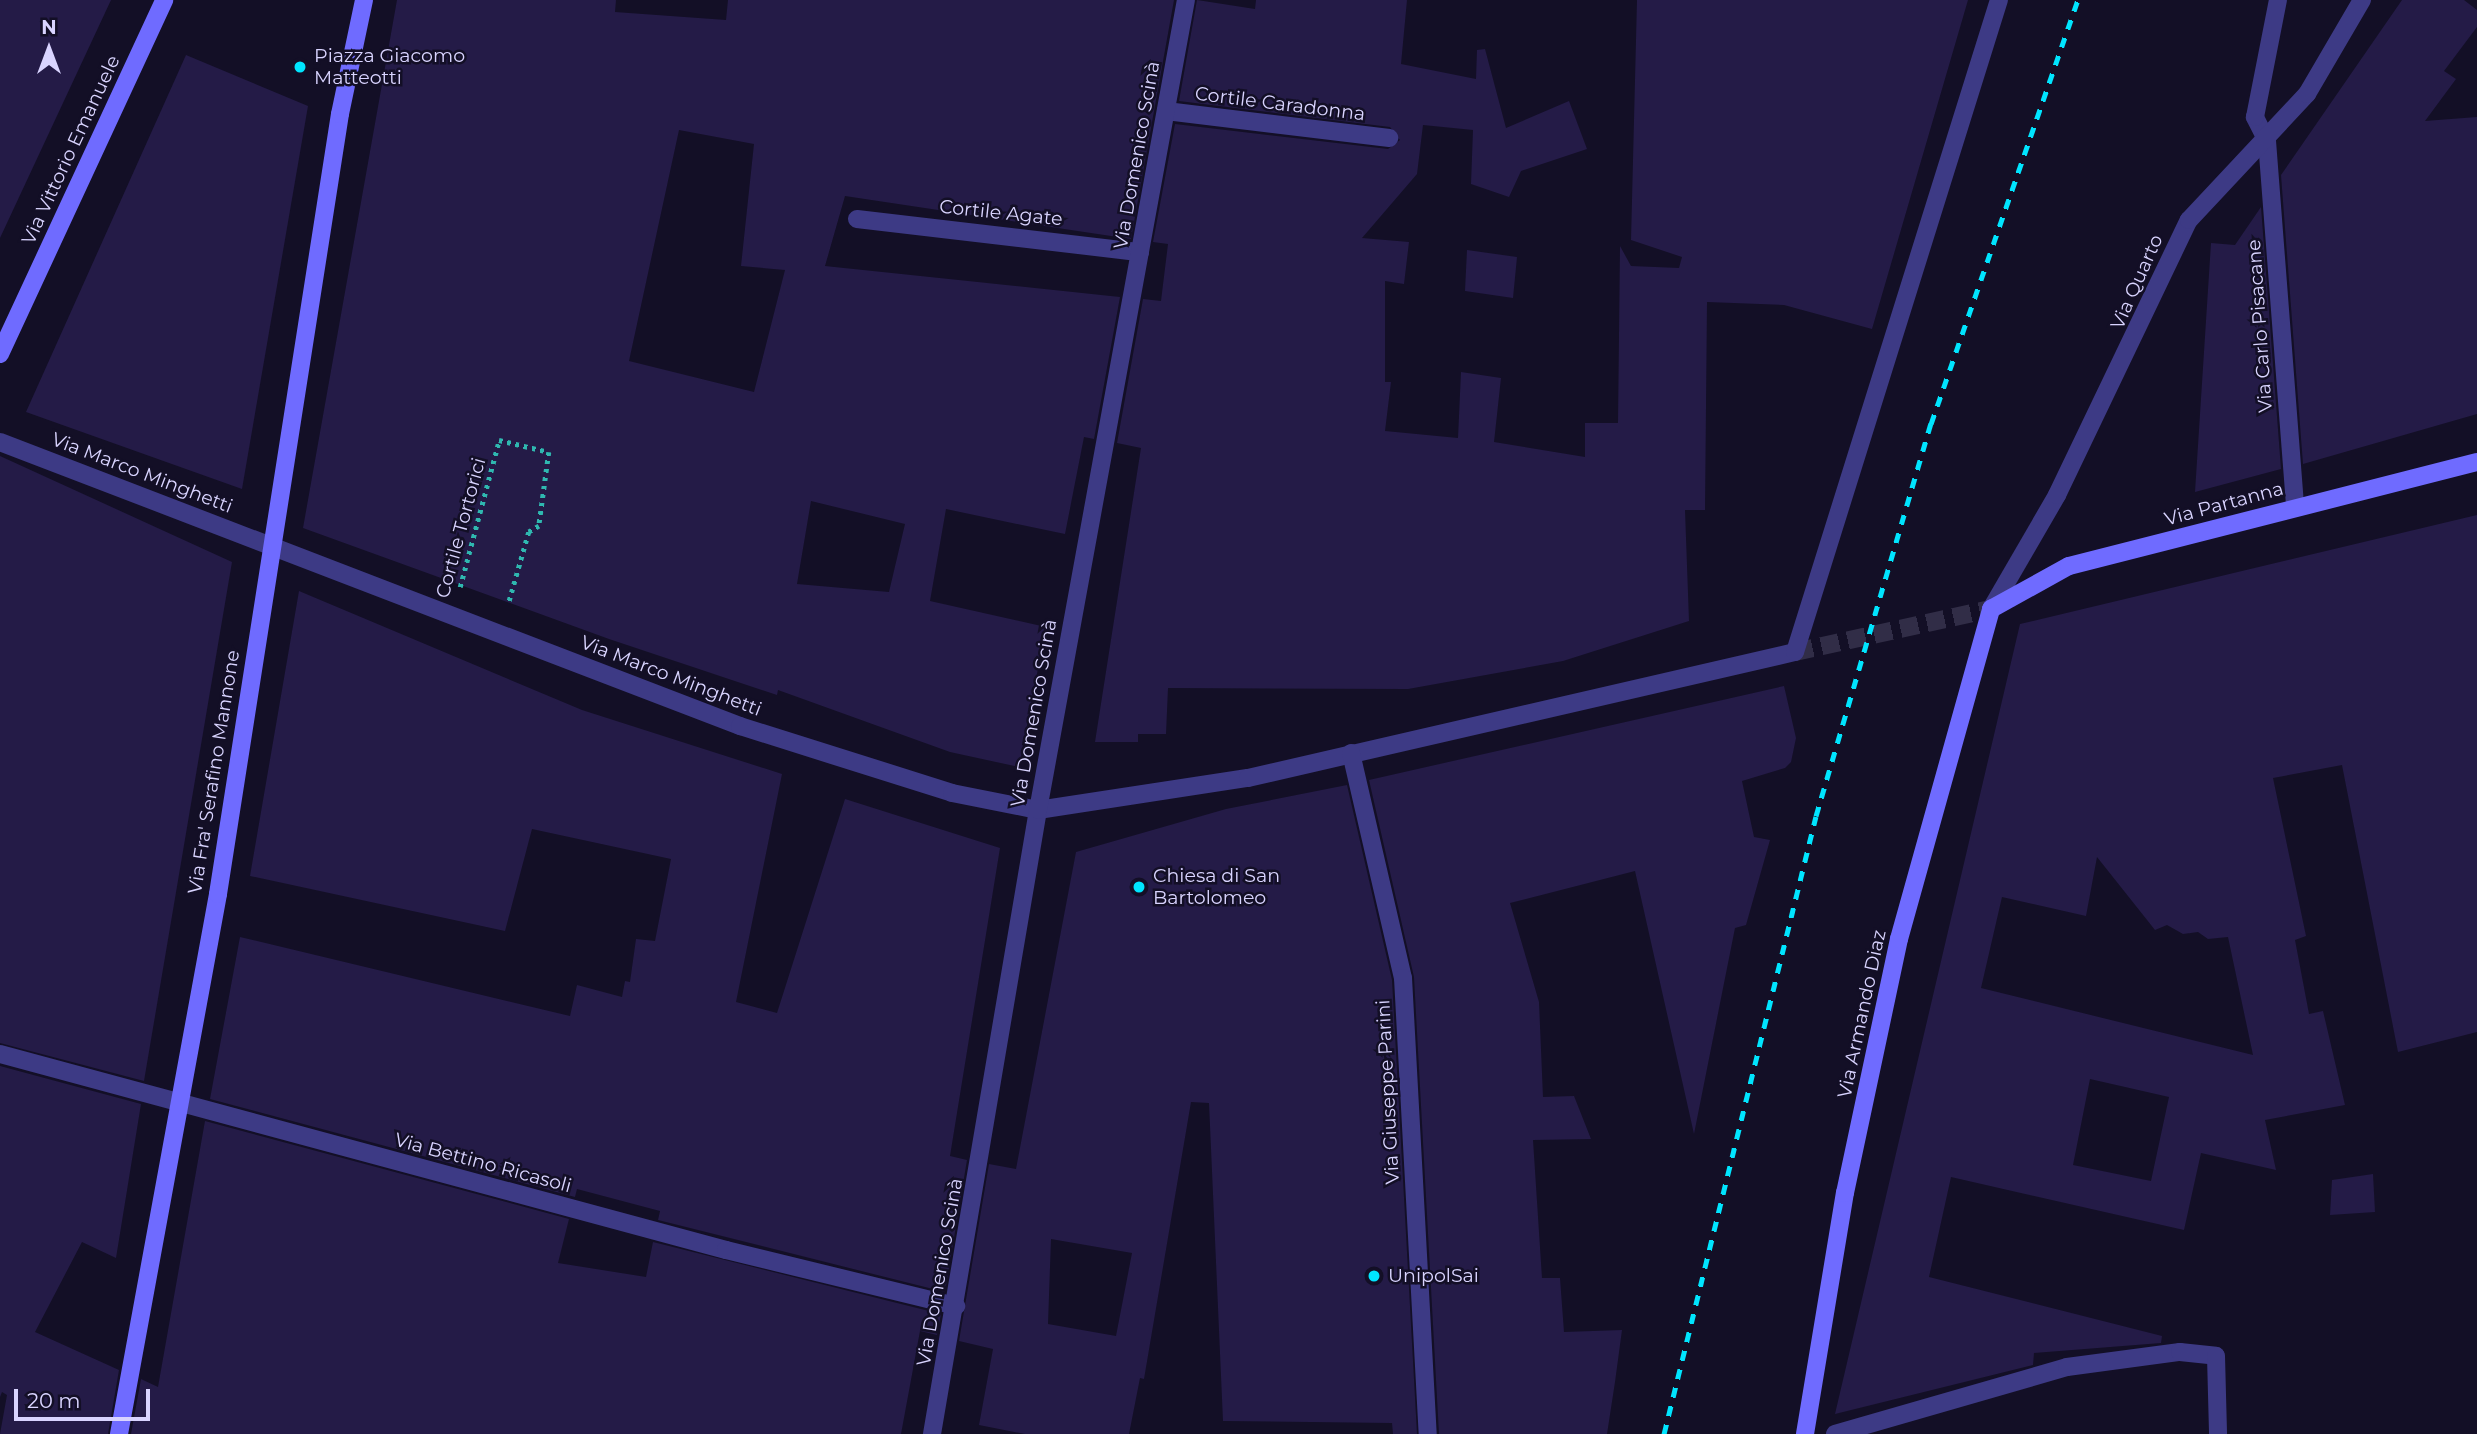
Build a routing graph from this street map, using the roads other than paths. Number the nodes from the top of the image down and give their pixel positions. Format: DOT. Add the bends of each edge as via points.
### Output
graph roads {
  1 [pos="164,0"];
  2 [pos="364,0"];
  3 [pos="1186,0"];
  4 [pos="1999,0"];
  5 [pos="2278,0"];
  6 [pos="2362,0"];
  7 [pos="1166,111"];
  8 [pos="1389,138"];
  9 [pos="2267,141"];
  10 [pos="858,219"];
  11 [pos="1140,252"];
  12 [pos="0,354"];
  13 [pos="0,442"];
  14 [pos="2477,462"];
  15 [pos="2295,507"];
  16 [pos="270,544"];
  17 [pos="1991,609"];
  18 [pos="1351,753"];
  19 [pos="1038,810"];
  20 [pos="0,1054"];
  21 [pos="181,1104"];
  22 [pos="956,1306"];
  23 [pos="119,1434"];
  24 [pos="932,1434"];
  25 [pos="1428,1434"];
  26 [pos="1805,1434"];
  27 [pos="1835,1434"];
  28 [pos="2218,1434"];
  1 -- 12 [label="main road, Via Vittorio Emanuele"];
  2 -- 16 [label="main road, Via Fra' Serafino Mannone" via="340,114"];
  3 -- 7 [label="street, Via Domenico Scinà"];
  4 -- 18 [label="street, Via Marco Minghetti" via="1795,652"];
  5 -- 9 [label="street, Via Carlo Pisacane" via="2255,117"];
  6 -- 9 [label="street, Via Quarto" via="2307,94"];
  7 -- 8 [label="street, Cortile Caradonna"];
  7 -- 11 [label="street, Via Domenico Scinà"];
  9 -- 15 [label="street, Via Carlo Pisacane"];
  9 -- 17 [label="street, Via Quarto" via="2189,220 2070,471"];
  10 -- 11 [label="street, Cortile Agate"];
  11 -- 19 [label="street, Via Domenico Scinà"];
  13 -- 16 [label="street, Via Marco Minghetti"];
  14 -- 15 [label="main road, Via Partanna"];
  15 -- 17 [label="main road, Via Partanna" via="2069,566"];
  16 -- 19 [label="street, Via Marco Minghetti" via="740,726 952,793"];
  16 -- 21 [label="main road, Via Fra' Serafino Mannone"];
  17 -- 26 [label="main road, Via Armando Diaz" via="1899,939 1845,1193"];
  18 -- 19 [label="street, Via Marco Minghetti" via="1248,778"];
  18 -- 25 [label="street, Via Giuseppe Parini" via="1403,978"];
  19 -- 22 [label="street, Via Domenico Scinà"];
  20 -- 21 [label="street, Via Bettino Ricasoli"];
  21 -- 22 [label="street, Via Bettino Ricasoli" via="726,1250"];
  21 -- 23 [label="main road, Via Fra' Serafino Mannone"];
  22 -- 24 [label="street, Via Domenico Scinà"];
  27 -- 28 [label="street" via="2067,1367 2180,1352 2216,1356"];
}
